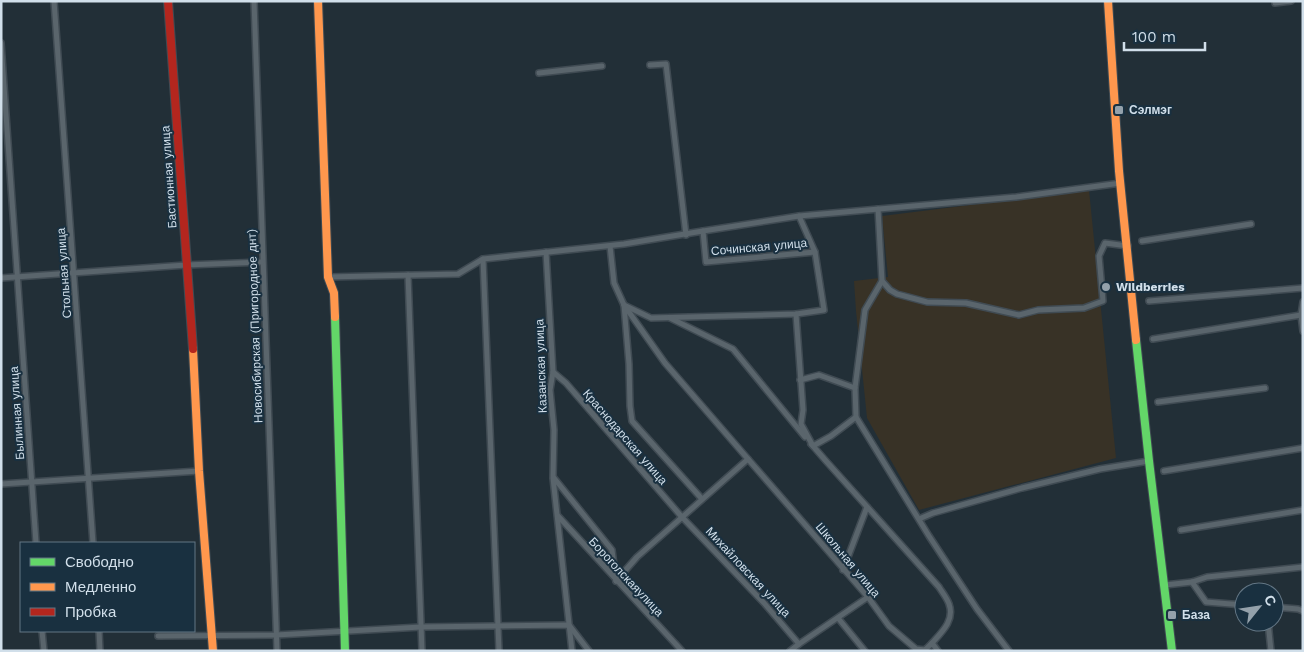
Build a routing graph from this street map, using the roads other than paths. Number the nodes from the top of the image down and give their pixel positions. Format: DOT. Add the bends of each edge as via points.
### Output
graph roads {
  1 [pos="54,1"];
  2 [pos="168,1"];
  3 [pos="254,1"];
  4 [pos="318,1"];
  5 [pos="1108,1"];
  6 [pos="1291,1"];
  7 [pos="1275,3"];
  8 [pos="1,43"];
  9 [pos="650,65"];
  10 [pos="602,66"];
  11 [pos="539,73"];
  12 [pos="1121,183"];
  13 [pos="878,209"];
  14 [pos="799,216"];
  15 [pos="1252,224"];
  16 [pos="703,231"];
  17 [pos="686,235"];
  18 [pos="1142,241"];
  19 [pos="610,246"];
  20 [pos="1128,246"];
  21 [pos="546,252"];
  22 [pos="815,252"];
  23 [pos="483,259"];
  24 [pos="262,262"];
  25 [pos="186,265"];
  26 [pos="74,274"];
  27 [pos="18,276"];
  28 [pos="408,276"];
  29 [pos="328,277"];
  30 [pos="1,278"];
  31 [pos="882,280"];
  32 [pos="1303,288"];
  33 [pos="1150,301"];
  34 [pos="1303,302"];
  35 [pos="624,305"];
  36 [pos="796,314"];
  37 [pos="1301,315"];
  38 [pos="670,318"];
  39 [pos="1303,331"];
  40 [pos="1153,339"];
  41 [pos="553,372"];
  42 [pos="800,380"];
  43 [pos="855,388"];
  44 [pos="1266,388"];
  45 [pos="1158,402"];
  46 [pos="856,417"];
  47 [pos="813,446"];
  48 [pos="1303,448"];
  49 [pos="748,459"];
  50 [pos="1149,462"];
  51 [pos="199,471"];
  52 [pos="1164,471"];
  53 [pos="553,478"];
  54 [pos="88,479"];
  55 [pos="32,481"];
  56 [pos="1,484"];
  57 [pos="702,499"];
  58 [pos="867,507"];
  59 [pos="1303,510"];
  60 [pos="557,516"];
  61 [pos="681,516"];
  62 [pos="919,519"];
  63 [pos="1181,530"];
  64 [pos="36,542"];
  65 [pos="93,542"];
  66 [pos="1303,567"];
  67 [pos="844,570"];
  68 [pos="616,581"];
  69 [pos="1192,582"];
  70 [pos="1165,585"];
  71 [pos="868,597"];
  72 [pos="1234,604"];
  73 [pos="1284,608"];
  74 [pos="1303,611"];
  75 [pos="838,618"];
  76 [pos="569,625"];
  77 [pos="499,626"];
  78 [pos="421,627"];
  79 [pos="344,631"];
  80 [pos="42,632"];
  81 [pos="99,632"];
  82 [pos="1269,632"];
  83 [pos="276,635"];
  84 [pos="158,636"];
  85 [pos="211,636"];
  86 [pos="932,643"];
  87 [pos="799,644"];
  88 [pos="44,651"];
  89 [pos="100,651"];
  90 [pos="213,651"];
  91 [pos="277,651"];
  92 [pos="345,651"];
  93 [pos="422,651"];
  94 [pos="499,651"];
  95 [pos="572,651"];
  96 [pos="589,651"];
  97 [pos="682,651"];
  98 [pos="790,651"];
  99 [pos="865,651"];
  100 [pos="938,651"];
  101 [pos="1009,651"];
  102 [pos="1172,651"];
  103 [pos="1271,651"];
  1 -- 26 [label="street, Стольная улица"];
  2 -- 25 [label="street, Бастионная улица"];
  3 -- 24 [label="street, Новосибирская (Пригородное днт)"];
  4 -- 29 [label="street"];
  5 -- 12 [label="street"];
  6 -- 7 [label="street"];
  8 -- 27 [label="street, Былинная улица"];
  9 -- 17 [label="street" via="666,64"];
  10 -- 11 [label="street"];
  12 -- 13 [label="street, Сочинская улица" via="1016,197"];
  12 -- 20 [label="street"];
  13 -- 14 [label="street, Сочинская улица"];
  13 -- 31 [label="street"];
  14 -- 16 [label="street, Сочинская улица"];
  14 -- 22 [label="street"];
  15 -- 18 [label="street"];
  16 -- 17 [label="street"];
  16 -- 22 [label="street, Сочинская улица" via="706,262"];
  17 -- 19 [label="street"];
  19 -- 21 [label="street"];
  19 -- 35 [label="street" via="614,283"];
  20 -- 31 [label="street" via="1105,243 1099,256 1103,301 1084,308 1038,310 1019,315 966,303 928,302 897,294"];
  20 -- 50 [label="street"];
  21 -- 23 [label="street"];
  21 -- 41 [label="street, Казанская улица"];
  22 -- 36 [label="street" via="824,310"];
  23 -- 28 [label="street" via="458,274"];
  23 -- 77 [label="street"];
  24 -- 25 [label="street"];
  24 -- 83 [label="street, Новосибирская (Пригородное днт)"];
  25 -- 26 [label="street"];
  25 -- 51 [label="street, Бастионная улица"];
  26 -- 27 [label="street"];
  26 -- 54 [label="street, Стольная улица"];
  27 -- 30 [label="street"];
  27 -- 55 [label="street, Былинная улица"];
  28 -- 29 [label="street"];
  28 -- 78 [label="street"];
  29 -- 79 [label="street" via="334,293"];
  31 -- 43 [label="street" via="865,310"];
  32 -- 33 [label="street"];
  34 -- 37 [label="street"];
  35 -- 38 [label="street" via="651,318"];
  35 -- 49 [label="street, Школьная улица" via="665,363"];
  35 -- 57 [label="street" via="632,421"];
  36 -- 38 [label="street"];
  36 -- 42 [label="street"];
  37 -- 39 [label="street"];
  37 -- 40 [label="street"];
  38 -- 47 [label="street" via="732,349"];
  41 -- 53 [label="street, Казанская улица" via="550,390 554,430"];
  41 -- 61 [label="street, Краснодарская улица"];
  42 -- 43 [label="street" via="820,376"];
  42 -- 47 [label="street" via="801,424"];
  43 -- 46 [label="street"];
  44 -- 45 [label="street"];
  46 -- 47 [label="street"];
  46 -- 62 [label="street"];
  47 -- 58 [label="street"];
  48 -- 52 [label="street"];
  49 -- 57 [label="street"];
  49 -- 67 [label="street, Школьная улица"];
  50 -- 62 [label="street" via="1100,469 1022,488"];
  50 -- 70 [label="street"];
  51 -- 54 [label="street"];
  51 -- 85 [label="street, Бастионная улица"];
  53 -- 60 [label="street, Казанская улица"];
  53 -- 68 [label="street" via="612,550"];
  54 -- 55 [label="street"];
  54 -- 65 [label="street, Стольная улица"];
  55 -- 56 [label="street"];
  55 -- 64 [label="street, Былинная улица"];
  57 -- 61 [label="street"];
  58 -- 67 [label="street"];
  58 -- 86 [label="street" via="939,587 950,605 948,627"];
  59 -- 63 [label="street"];
  60 -- 68 [label="street, Бороголскаяулица"];
  60 -- 76 [label="street, Казанская улица"];
  61 -- 68 [label="street"];
  61 -- 87 [label="street, Михайловская улица" via="764,602"];
  62 -- 101 [label="street" via="977,609"];
  66 -- 69 [label="street" via="1207,577"];
  67 -- 71 [label="street, Школьная улица"];
  68 -- 97 [label="street, Бороголскаяулица"];
  69 -- 70 [label="street"];
  69 -- 72 [label="street" via="1206,602"];
  70 -- 102 [label="street"];
  71 -- 75 [label="street"];
  71 -- 86 [label="street, Школьная улица" via="889,626 916,649 925,650"];
  73 -- 74 [label="street"];
  75 -- 87 [label="street"];
  75 -- 99 [label="street"];
  76 -- 77 [label="street"];
  76 -- 95 [label="street, Казанская улица"];
  76 -- 96 [label="street"];
  77 -- 78 [label="street"];
  77 -- 94 [label="street"];
  78 -- 79 [label="street"];
  78 -- 93 [label="street"];
  79 -- 83 [label="street"];
  79 -- 92 [label="street"];
  80 -- 88 [label="street"];
  81 -- 89 [label="street"];
  82 -- 103 [label="street"];
  83 -- 85 [label="street"];
  83 -- 91 [label="street, Новосибирская (Пригородное днт)"];
  84 -- 85 [label="street"];
  85 -- 90 [label="street, Бастионная улица"];
  86 -- 100 [label="street"];
  87 -- 98 [label="street"];
}
